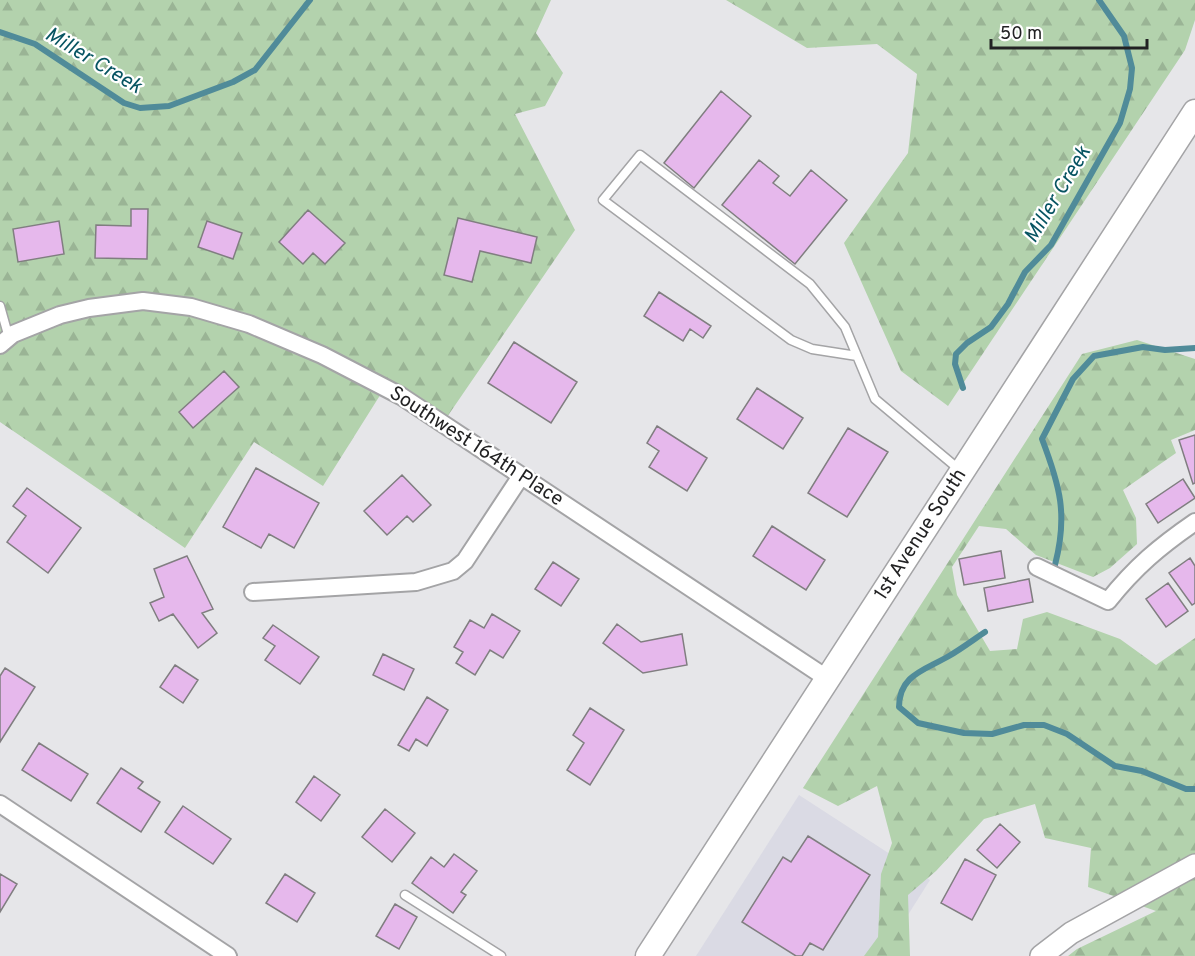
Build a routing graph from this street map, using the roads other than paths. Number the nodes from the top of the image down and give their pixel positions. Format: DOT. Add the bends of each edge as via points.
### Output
graph roads {
  1 [pos="1195,112"];
  2 [pos="0,306"];
  3 [pos="4,341"];
  4 [pos="857,356"];
  5 [pos="963,473"];
  6 [pos="521,476"];
  7 [pos="1195,522"];
  8 [pos="1037,567"];
  9 [pos="253,592"];
  10 [pos="828,679"];
  11 [pos="0,804"];
  12 [pos="1195,865"];
  13 [pos="405,895"];
  14 [pos="228,956"];
  15 [pos="501,956"];
  16 [pos="648,956"];
  17 [pos="1041,956"];
  1 -- 5 [label="main road, 1st Avenue South"];
  2 -- 3 [label="lane"];
  3 -- 6 [label="street, Southwest 164th Place" via="33,324 89,308 143,302 191,307 249,324 322,355 401,396"];
  4 -- 4 [label="lane" via="845,327 810,284 640,155 603,200 791,340 812,349"];
  4 -- 5 [label="lane" via="875,399"];
  5 -- 10 [label="main road, 1st Avenue South"];
  6 -- 9 [label="street" via="465,561 453,571 416,582"];
  6 -- 10 [label="street, Southwest 164th Place"];
  7 -- 8 [label="street" via="1138,564 1108,601"];
  10 -- 16 [label="main road, 1st Avenue South"];
  11 -- 14 [label="street"];
  12 -- 17 [label="street" via="1071,933"];
  13 -- 15 [label="lane"];
}
